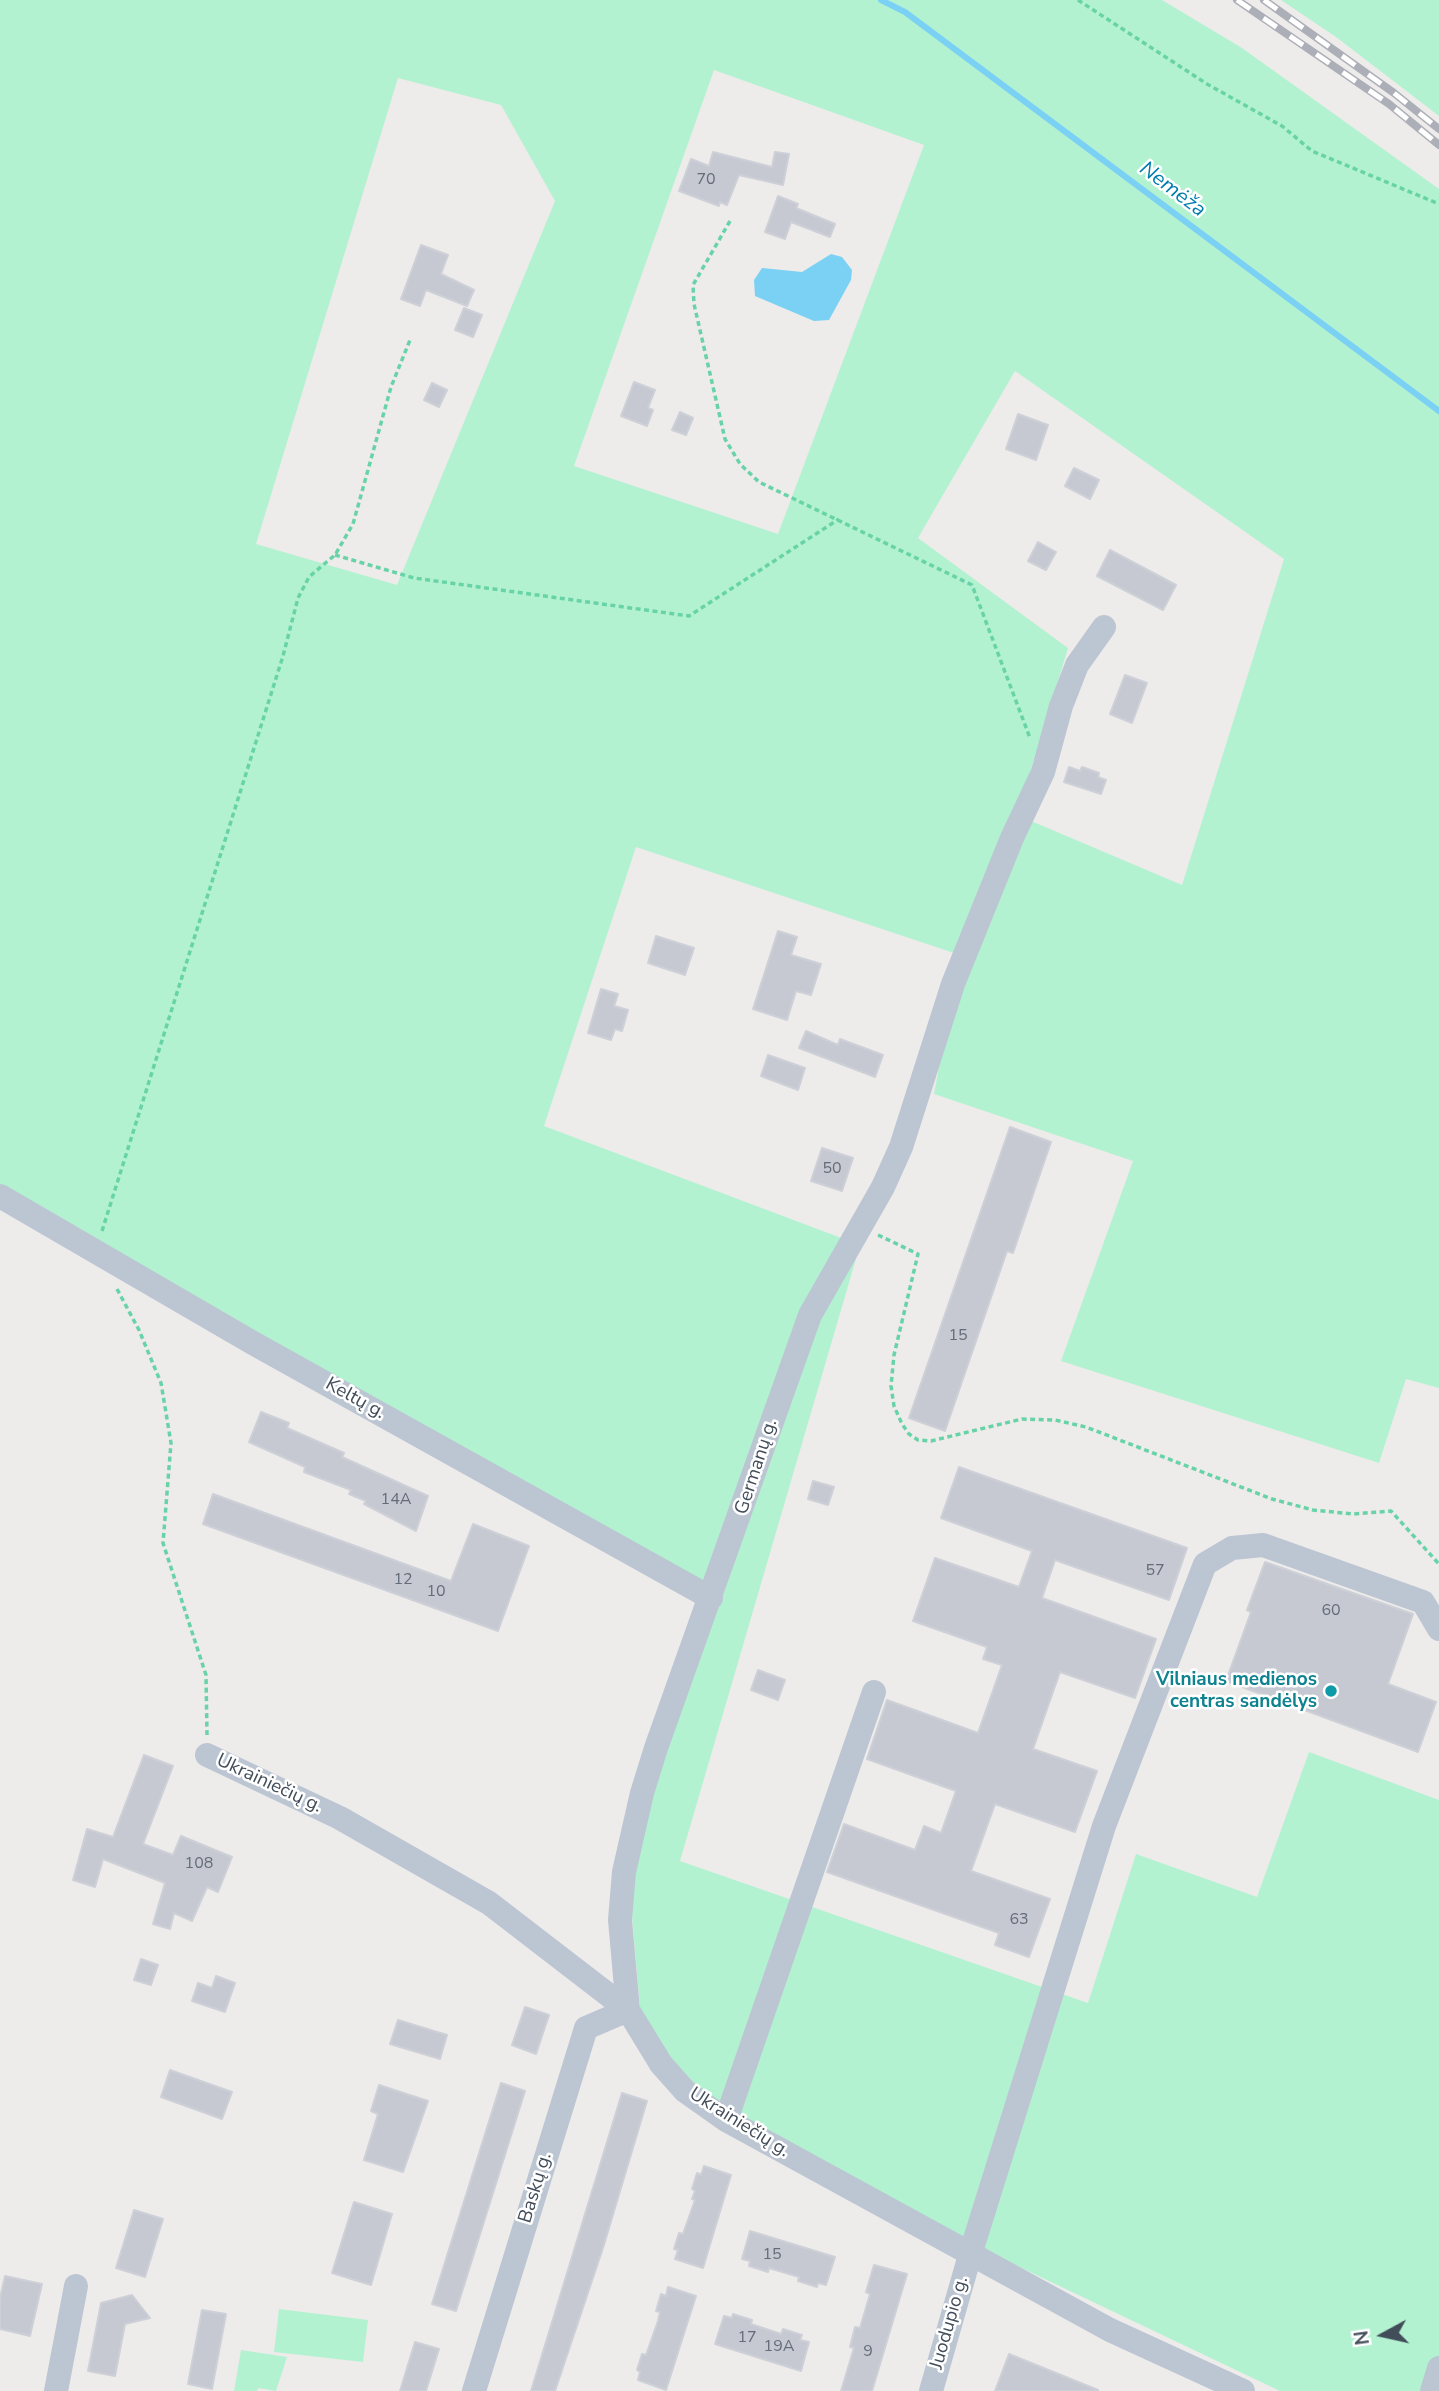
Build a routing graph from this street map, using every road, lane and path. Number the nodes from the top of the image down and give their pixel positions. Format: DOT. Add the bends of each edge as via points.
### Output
graph roads {
  1 [pos="1078,0"];
  2 [pos="1439,204"];
  3 [pos="730,221"];
  4 [pos="410,340"];
  5 [pos="839,519"];
  6 [pos="335,555"];
  7 [pos="1104,626"];
  8 [pos="1043,772"];
  9 [pos="0,1196"];
  10 [pos="860,1229"];
  11 [pos="96,1251"];
  12 [pos="114,1285"];
  13 [pos="1439,1564"];
  14 [pos="711,1598"];
  15 [pos="1439,1629"];
  16 [pos="874,1692"];
  17 [pos="207,1755"];
  18 [pos="628,2010"];
  19 [pos="726,2120"];
  20 [pos="970,2255"];
  21 [pos="76,2286"];
  22 [pos="1439,2368"];
  23 [pos="55,2391"];
  24 [pos="474,2391"];
  25 [pos="931,2391"];
  26 [pos="1243,2391"];
  27 [pos="1432,2391"];
  1 -- 2 [label="path" via="1207,84 1282,126 1312,151"];
  3 -- 5 [label="path" via="694,285 694,304 725,439 740,464 759,482"];
  4 -- 6 [label="path" via="391,387 353,524"];
  5 -- 6 [label="path" via="689,616 414,578"];
  5 -- 8 [label="path" via="972,584"];
  6 -- 11 [label="path" via="309,577 298,598"];
  7 -- 8 [label="street, Germanų g." via="1077,665 1060,706"];
  8 -- 10 [label="street, Germanų g." via="969,944 901,1147"];
  9 -- 11 [label="street, Keltų g."];
  10 -- 13 [label="path" via="918,1254 891,1386 902,1424 918,1440 954,1437 1022,1419 1086,1427 1272,1499 1313,1510 1391,1511"];
  10 -- 14 [label="street, Germanų g." via="810,1315"];
  11 -- 14 [label="street, Keltų g."];
  12 -- 17 [label="path" via="161,1382 172,1443 163,1543 206,1675"];
  14 -- 18 [label="street, Germanų g." via="656,1748 631,1833 620,1920"];
  15 -- 20 [label="street, Juodupio g." via="1423,1602 1263,1545 1232,1548 1205,1564 1104,1826"];
  16 -- 19 [label="street"];
  17 -- 18 [label="street, Ukrainiečių g." via="340,1818 489,1903"];
  18 -- 19 [label="street, Ukrainiečių g." via="685,2091"];
  18 -- 24 [label="street, Baskų g." via="586,2028"];
  19 -- 20 [label="street, Ukrainiečių g."];
  20 -- 25 [label="street, Juodupio g."];
  20 -- 26 [label="street, Ukrainiečių g." via="1110,2330"];
  21 -- 23 [label="street"];
  22 -- 27 [label="street"];
}
